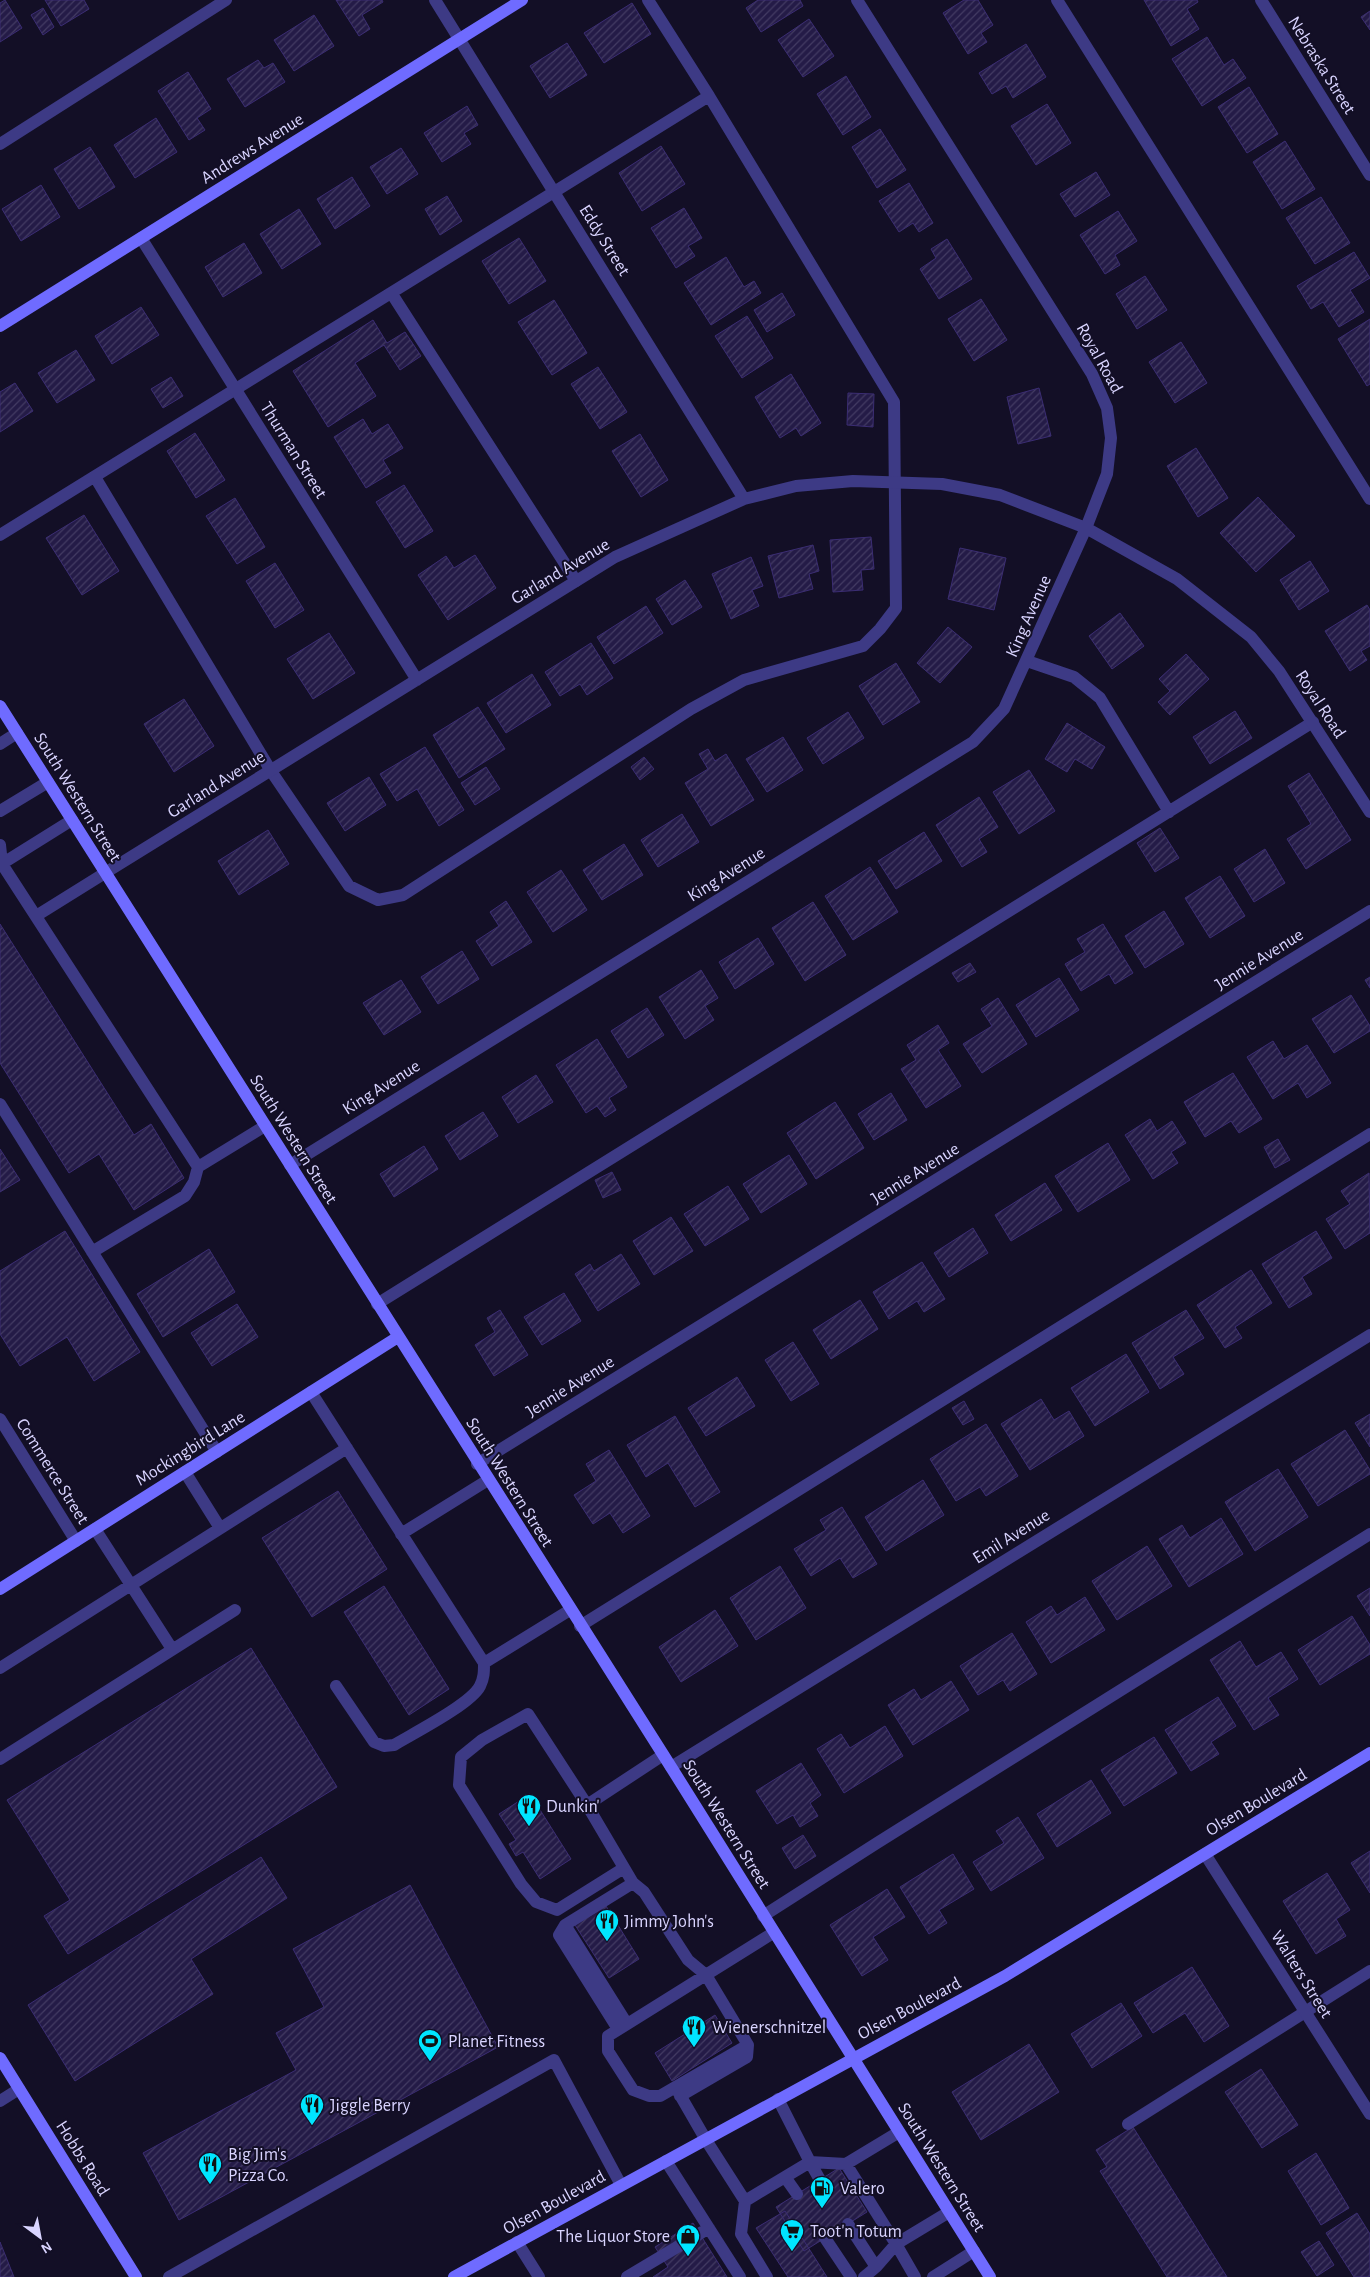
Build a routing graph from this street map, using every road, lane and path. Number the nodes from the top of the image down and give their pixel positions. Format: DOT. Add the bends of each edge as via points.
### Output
graph roads {
  1 [pos="226,0"];
  2 [pos="435,0"];
  3 [pos="522,0"];
  4 [pos="648,0"];
  5 [pos="857,0"];
  6 [pos="1057,0"];
  7 [pos="1261,0"];
  8 [pos="461,38"];
  9 [pos="709,96"];
  10 [pos="0,144"];
  11 [pos="1370,175"];
  12 [pos="553,191"];
  13 [pos="141,238"];
  14 [pos="392,294"];
  15 [pos="0,326"];
  16 [pos="235,388"];
  17 [pos="95,477"];
  18 [pos="895,482"];
  19 [pos="744,499"];
  20 [pos="1370,499"];
  21 [pos="1086,528"];
  22 [pos="0,535"];
  23 [pos="576,581"];
  24 [pos="1027,661"];
  25 [pos="417,680"];
  26 [pos="0,706"];
  27 [pos="1313,722"];
  28 [pos="17,733"];
  29 [pos="0,744"];
  30 [pos="270,771"];
  31 [pos="48,782"];
  32 [pos="0,811"];
  33 [pos="1169,812"];
  34 [pos="1370,812"];
  35 [pos="72,820"];
  36 [pos="0,845"];
  37 [pos="1,865"];
  38 [pos="105,873"];
  39 [pos="1370,911"];
  40 [pos="36,916"];
  41 [pos="0,1104"];
  42 [pos="265,1126"];
  43 [pos="1370,1134"];
  44 [pos="290,1165"];
  45 [pos="198,1166"];
  46 [pos="92,1252"];
  47 [pos="378,1304"];
  48 [pos="1370,1335"];
  49 [pos="398,1337"];
  50 [pos="311,1392"];
  51 [pos="0,1419"];
  52 [pos="347,1448"];
  53 [pos="217,1452"];
  54 [pos="478,1464"];
  55 [pos="185,1472"];
  56 [pos="488,1480"];
  57 [pos="220,1528"];
  58 [pos="95,1529"];
  59 [pos="401,1534"];
  60 [pos="1370,1534"];
  61 [pos="76,1541"];
  62 [pos="131,1585"];
  63 [pos="0,1589"];
  64 [pos="235,1610"];
  65 [pos="570,1610"];
  66 [pos="580,1626"];
  67 [pos="172,1649"];
  68 [pos="484,1663"];
  69 [pos="0,1668"];
  70 [pos="336,1686"];
  71 [pos="1370,1753"];
  72 [pos="663,1755"];
  73 [pos="0,1759"];
  74 [pos="671,1767"];
  75 [pos="587,1805"];
  76 [pos="1205,1854"];
  77 [pos="624,1868"];
  78 [pos="633,1883"];
  79 [pos="763,1916"];
  80 [pos="773,1933"];
  81 [pos="1370,1971"];
  82 [pos="706,1975"];
  83 [pos="1305,2012"];
  84 [pos="618,2030"];
  85 [pos="0,2058"];
  86 [pos="853,2059"];
  87 [pos="19,2090"];
  88 [pos="678,2092"];
  89 [pos="778,2100"];
  90 [pos="0,2101"];
  91 [pos="1370,2114"];
  92 [pos="1128,2124"];
  93 [pos="899,2132"];
  94 [pos="706,2140"];
  95 [pos="666,2160"];
  96 [pos="810,2162"];
  97 [pos="846,2164"];
  98 [pos="785,2177"];
  99 [pos="820,2180"];
  100 [pos="621,2186"];
  101 [pos="797,2194"];
  102 [pos="745,2201"];
  103 [pos="949,2212"];
  104 [pos="848,2224"];
  105 [pos="709,2228"];
  106 [pos="825,2238"];
  107 [pos="517,2242"];
  108 [pos="896,2244"];
  109 [pos="974,2251"];
  110 [pos="876,2267"];
  111 [pos="136,2277"];
  112 [pos="169,2277"];
  113 [pos="454,2277"];
  114 [pos="538,2277"];
  115 [pos="627,2277"];
  116 [pos="740,2277"];
  117 [pos="767,2277"];
  118 [pos="851,2277"];
  119 [pos="864,2277"];
  120 [pos="915,2277"];
  121 [pos="933,2277"];
  122 [pos="990,2277"];
  1 -- 10 [label="street"];
  2 -- 8 [label="street, Eddy Street"];
  3 -- 8 [label="main road, Andrews Avenue"];
  4 -- 9 [label="street"];
  5 -- 21 [label="street, Royal Road" via="1100,391 1107,408 1111,438 1107,474"];
  6 -- 20 [label="street"];
  7 -- 11 [label="street, Nebraska Street"];
  8 -- 12 [label="street, Eddy Street"];
  8 -- 13 [label="main road, Andrews Avenue"];
  9 -- 12 [label="street"];
  9 -- 18 [label="street" via="894,402"];
  12 -- 14 [label="street"];
  12 -- 19 [label="street, Eddy Street"];
  13 -- 15 [label="main road, Andrews Avenue"];
  13 -- 16 [label="street, Thurman Street"];
  14 -- 16 [label="street"];
  14 -- 23 [label="street"];
  16 -- 17 [label="street"];
  16 -- 25 [label="street, Thurman Street"];
  17 -- 22 [label="street"];
  17 -- 30 [label="street"];
  18 -- 19 [label="street, Garland Avenue" via="853,481 796,486"];
  18 -- 21 [label="street, Garland Avenue" via="942,484 1000,495"];
  18 -- 30 [label="street" via="896,608 862,646 744,680 691,709 403,895 378,900 349,886"];
  19 -- 23 [label="street, Garland Avenue" via="615,557"];
  21 -- 24 [label="street, King Avenue"];
  21 -- 27 [label="street, Royal Road" via="1177,579 1251,637"];
  23 -- 25 [label="street, Garland Avenue"];
  24 -- 33 [label="street" via="1074,677 1100,698"];
  24 -- 44 [label="street, King Avenue" via="1004,708 972,742"];
  25 -- 30 [label="street, Garland Avenue"];
  26 -- 28 [label="main road, South Western Street"];
  27 -- 33 [label="street"];
  27 -- 34 [label="street, Royal Road"];
  28 -- 29 [label="street"];
  28 -- 31 [label="main road, South Western Street"];
  30 -- 38 [label="street, Garland Avenue"];
  31 -- 32 [label="street"];
  31 -- 35 [label="main road, South Western Street"];
  33 -- 47 [label="street"];
  35 -- 37 [label="street"];
  35 -- 38 [label="main road, South Western Street"];
  36 -- 37 [label="street"];
  37 -- 40 [label="street"];
  38 -- 40 [label="street, Garland Avenue"];
  38 -- 42 [label="main road, South Western Street"];
  39 -- 54 [label="street, Jennie Avenue"];
  40 -- 45 [label="street"];
  41 -- 46 [label="street"];
  42 -- 44 [label="main road, South Western Street"];
  42 -- 45 [label="street"];
  43 -- 66 [label="street"];
  44 -- 47 [label="main road, South Western Street"];
  45 -- 46 [label="street" via="194,1182 185,1196"];
  46 -- 53 [label="street"];
  47 -- 49 [label="main road, South Western Street"];
  48 -- 74 [label="street, Emil Avenue"];
  49 -- 50 [label="main road, Mockingbird Lane"];
  49 -- 54 [label="main road, South Western Street"];
  50 -- 52 [label="street"];
  50 -- 53 [label="main road, Mockingbird Lane"];
  51 -- 61 [label="street, Commerce Street"];
  52 -- 57 [label="street"];
  52 -- 59 [label="street"];
  53 -- 55 [label="main road, Mockingbird Lane"];
  54 -- 56 [label="main road, South Western Street"];
  55 -- 57 [label="street"];
  55 -- 58 [label="main road, Mockingbird Lane"];
  56 -- 59 [label="street"];
  56 -- 65 [label="main road, South Western Street"];
  57 -- 62 [label="street"];
  58 -- 61 [label="main road, Mockingbird Lane"];
  58 -- 62 [label="street"];
  59 -- 68 [label="street"];
  60 -- 79 [label="street"];
  61 -- 63 [label="main road, Mockingbird Lane"];
  62 -- 67 [label="street"];
  62 -- 69 [label="street"];
  64 -- 67 [label="street"];
  65 -- 66 [label="main road, South Western Street"];
  65 -- 68 [label="street"];
  66 -- 72 [label="main road, South Western Street"];
  67 -- 73 [label="street"];
  68 -- 70 [label="street" via="480,1688 469,1699 394,1745 374,1742"];
  71 -- 76 [label="main road, Olsen Boulevard"];
  72 -- 74 [label="main road, South Western Street"];
  72 -- 75 [label="street"];
  74 -- 79 [label="main road, South Western Street"];
  75 -- 77 [label="street"];
  75 -- 77 [label="street" via="528,1714 482,1740 461,1757 459,1785 536,1902 557,1910"];
  76 -- 83 [label="street, Walters Street"];
  76 -- 86 [label="main road, Olsen Boulevard" via="1005,1976"];
  77 -- 78 [label="street"];
  78 -- 82 [label="street" via="644,1892 688,1960"];
  78 -- 84 [label="street" via="565,1924"];
  79 -- 80 [label="main road, South Western Street"];
  80 -- 82 [label="street"];
  80 -- 86 [label="main road, South Western Street"];
  81 -- 83 [label="street"];
  82 -- 84 [label="street"];
  82 -- 88 [label="street" via="748,2045"];
  83 -- 91 [label="street, Walters Street"];
  83 -- 92 [label="street"];
  84 -- 88 [label="street" via="608,2051 633,2090 649,2096"];
  85 -- 87 [label="main road, Hobbs Road"];
  86 -- 89 [label="main road, Olsen Boulevard"];
  86 -- 93 [label="main road, South Western Street"];
  87 -- 90 [label="street"];
  87 -- 111 [label="main road, Hobbs Road"];
  88 -- 94 [label="street"];
  89 -- 94 [label="main road, Olsen Boulevard"];
  89 -- 96 [label="street"];
  93 -- 97 [label="street"];
  93 -- 103 [label="main road, South Western Street"];
  94 -- 95 [label="main road, Olsen Boulevard"];
  94 -- 102 [label="street"];
  95 -- 100 [label="main road, Olsen Boulevard"];
  95 -- 105 [label="street"];
  96 -- 97 [label="street"];
  96 -- 98 [label="street"];
  96 -- 99 [label="street"];
  97 -- 108 [label="street"];
  98 -- 101 [label="street"];
  98 -- 102 [label="street"];
  100 -- 107 [label="main road, Olsen Boulevard"];
  100 -- 112 [label="street" via="554,2060"];
  102 -- 117 [label="street" via="741,2234"];
  103 -- 108 [label="street"];
  103 -- 109 [label="main road, South Western Street"];
  104 -- 110 [label="street"];
  105 -- 115 [label="street"];
  105 -- 116 [label="street"];
  106 -- 118 [label="street"];
  107 -- 113 [label="main road, Olsen Boulevard"];
  107 -- 114 [label="street"];
  108 -- 110 [label="street"];
  108 -- 120 [label="street"];
  109 -- 121 [label="street"];
  109 -- 122 [label="main road, South Western Street"];
  110 -- 119 [label="street"];
}
